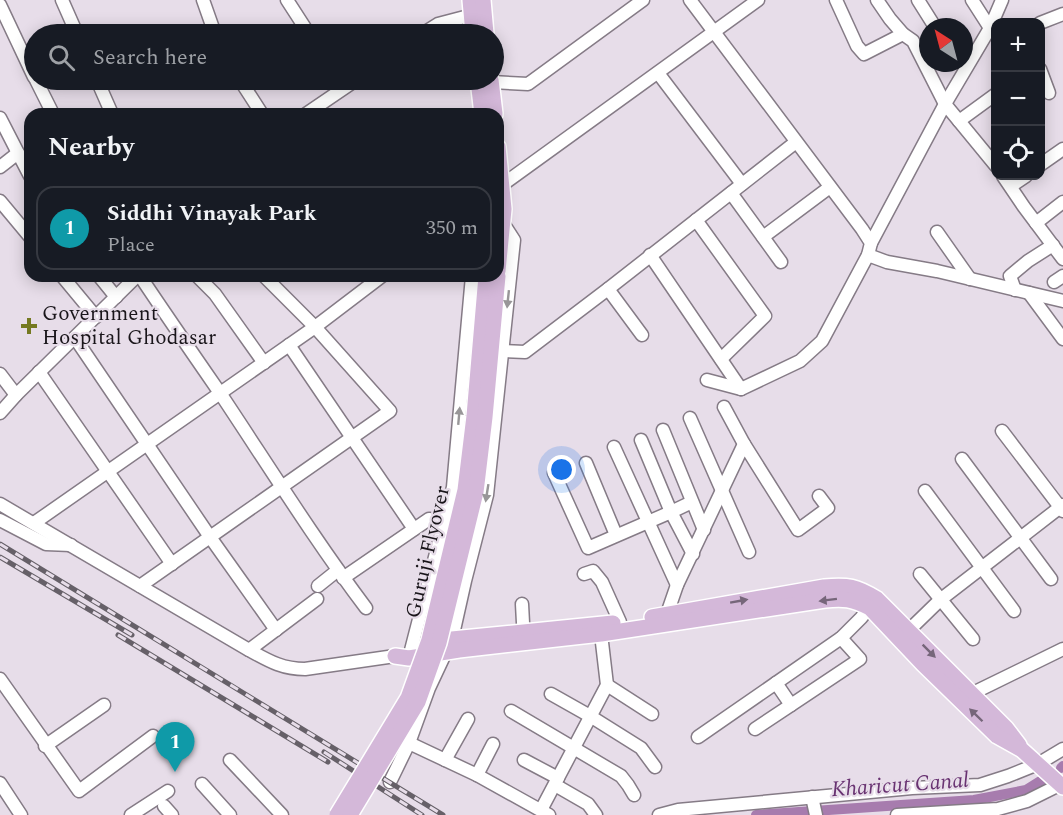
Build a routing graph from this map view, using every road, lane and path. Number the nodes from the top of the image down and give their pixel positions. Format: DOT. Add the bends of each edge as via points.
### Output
graph roads {
  1 [pos="62,0"];
  2 [pos="287,0"];
  3 [pos="643,0"];
  4 [pos="690,0"];
  5 [pos="758,0"];
  6 [pos="836,0"];
  7 [pos="878,0"];
  8 [pos="918,0"];
  9 [pos="972,0"];
  10 [pos="1002,0"];
  11 [pos="207,1"];
  12 [pos="0,5"];
  13 [pos="477,7"];
  14 [pos="1063,14"];
  15 [pos="929,18"];
  16 [pos="996,18"];
  17 [pos="1045,21"];
  18 [pos="73,24"];
  19 [pos="213,24"];
  20 [pos="303,24"];
  21 [pos="438,24"];
  22 [pos="474,24"];
  23 [pos="483,24"];
  24 [pos="991,25"];
  25 [pos="991,31"];
  26 [pos="713,32"];
  27 [pos="903,34"];
  28 [pos="24,55"];
  29 [pos="1042,72"];
  30 [pos="658,73"];
  31 [pos="504,82"];
  32 [pos="41,90"];
  33 [pos="101,90"];
  34 [pos="246,90"];
  35 [pos="335,90"];
  36 [pos="486,90"];
  37 [pos="489,90"];
  38 [pos="1049,93"];
  39 [pos="991,98"];
  40 [pos="945,104"];
  41 [pos="50,108"];
  42 [pos="109,108"];
  43 [pos="258,108"];
  44 [pos="313,108"];
  45 [pos="483,108"];
  46 [pos="494,108"];
  47 [pos="0,118"];
  48 [pos="959,121"];
  49 [pos="796,142"];
  50 [pos="1063,149"];
  51 [pos="991,150"];
  52 [pos="18,153"];
  53 [pos="1045,162"];
  54 [pos="24,164"];
  55 [pos="0,167"];
  56 [pos="1006,180"];
  57 [pos="1020,180"];
  58 [pos="504,183"];
  59 [pos="742,184"];
  60 [pos="1011,186"];
  61 [pos="831,187"];
  62 [pos="731,193"];
  63 [pos="0,201"];
  64 [pos="1063,202"];
  65 [pos="696,220"];
  66 [pos="1036,223"];
  67 [pos="504,226"];
  68 [pos="24,230"];
  69 [pos="937,232"];
  70 [pos="764,237"];
  71 [pos="1057,245"];
  72 [pos="869,249"];
  73 [pos="650,255"];
  74 [pos="1063,259"];
  75 [pos="781,262"];
  76 [pos="970,279"];
  77 [pos="67,282"];
  78 [pos="104,282"];
  79 [pos="132,282"];
  80 [pos="142,282"];
  81 [pos="203,282"];
  82 [pos="270,282"];
  83 [pos="374,282"];
  84 [pos="471,282"];
  85 [pos="485,282"];
  86 [pos="497,282"];
  87 [pos="608,289"];
  88 [pos="1015,290"];
  89 [pos="1029,293"];
  90 [pos="116,297"];
  91 [pos="1063,301"];
  92 [pos="96,317"];
  93 [pos="315,327"];
  94 [pos="642,335"];
  95 [pos="75,338"];
  96 [pos="1063,339"];
  97 [pos="289,345"];
  98 [pos="502,351"];
  99 [pos="721,359"];
  100 [pos="264,363"];
  101 [pos="39,372"];
  102 [pos="0,374"];
  103 [pos="708,380"];
  104 [pos="741,388"];
  105 [pos="220,393"];
  106 [pos="16,395"];
  107 [pos="724,407"];
  108 [pos="0,412"];
  109 [pos="690,418"];
  110 [pos="663,430"];
  111 [pos="1002,430"];
  112 [pos="352,438"];
  113 [pos="641,440"];
  114 [pos="148,444"];
  115 [pos="744,444"];
  116 [pos="614,447"];
  117 [pos="962,459"];
  118 [pos="586,463"];
  119 [pos="108,471"];
  120 [pos="554,473"];
  121 [pos="281,487"];
  122 [pos="721,490"];
  123 [pos="925,491"];
  124 [pos="819,496"];
  125 [pos="692,502"];
  126 [pos="0,504"];
  127 [pos="1062,508"];
  128 [pos="671,512"];
  129 [pos="0,520"];
  130 [pos="444,521"];
  131 [pos="648,522"];
  132 [pos="34,523"];
  133 [pos="414,529"];
  134 [pos="704,530"];
  135 [pos="616,535"];
  136 [pos="210,537"];
  137 [pos="1021,538"];
  138 [pos="72,545"];
  139 [pos="749,552"];
  140 [pos="693,554"];
  141 [pos="171,564"];
  142 [pos="982,568"];
  143 [pos="341,574"];
  144 [pos="584,574"];
  145 [pos="920,574"];
  146 [pos="1051,579"];
  147 [pos="677,585"];
  148 [pos="140,586"];
  149 [pos="940,600"];
  150 [pos="522,604"];
  151 [pos="873,604"];
  152 [pos="366,608"];
  153 [pos="1014,611"];
  154 [pos="667,614"];
  155 [pos="620,622"];
  156 [pos="276,630"];
  157 [pos="525,631"];
  158 [pos="601,634"];
  159 [pos="904,635"];
  160 [pos="841,638"];
  161 [pos="973,639"];
  162 [pos="449,645"];
  163 [pos="1063,649"];
  164 [pos="249,650"];
  165 [pos="405,654"];
  166 [pos="0,679"];
  167 [pos="776,683"];
  168 [pos="607,685"];
  169 [pos="551,694"];
  170 [pos="971,694"];
  171 [pos="104,705"];
  172 [pos="791,705"];
  173 [pos="511,711"];
  174 [pos="652,714"];
  175 [pos="591,716"];
  176 [pos="468,719"];
  177 [pos="755,729"];
  178 [pos="153,736"];
  179 [pos="698,737"];
  180 [pos="409,743"];
  181 [pos="493,744"];
  182 [pos="45,746"];
  183 [pos="574,748"];
  184 [pos="1063,749"];
  185 [pos="1022,750"];
  186 [pos="230,760"];
  187 [pos="445,760"];
  188 [pos="524,760"];
  189 [pos="1038,764"];
  190 [pos="655,767"];
  191 [pos="477,775"];
  192 [pos="557,781"];
  193 [pos="390,782"];
  194 [pos="0,783"];
  195 [pos="202,784"];
  196 [pos="1062,785"];
  197 [pos="168,791"];
  198 [pos="634,795"];
  199 [pos="812,797"];
  200 [pos="1016,810"];
  201 [pos="545,813"];
  202 [pos="679,813"];
  203 [pos="21,815"];
  204 [pos="131,815"];
  205 [pos="230,815"];
  206 [pos="282,815"];
  207 [pos="337,815"];
  208 [pos="350,815"];
  209 [pos="596,815"];
  210 [pos="659,815"];
  211 [pos="816,815"];
  212 [pos="897,815"];
  1 -- 18 [label="street"];
  2 -- 20 [label="street"];
  3 -- 31 [label="street" via="528,84"];
  4 -- 26 [label="street"];
  5 -- 26 [label="street"];
  6 -- 27 [label="street" via="864,54"];
  7 -- 27 [label="street"];
  8 -- 15 [label="street"];
  9 -- 24 [label="street"];
  10 -- 16 [label="street"];
  11 -- 19 [label="street"];
  12 -- 28 [label="street"];
  13 -- 21 [label="street"];
  13 -- 22 [label="main road"];
  13 -- 23 [label="main road"];
  14 -- 17 [label="street"];
  25 -- 40 [label="street"];
  26 -- 30 [label="street"];
  26 -- 49 [label="street"];
  27 -- 40 [label="street" via="913,41"];
  29 -- 38 [label="street"];
  30 -- 58 [label="street"];
  30 -- 59 [label="street"];
  32 -- 41 [label="street"];
  33 -- 42 [label="street"];
  34 -- 43 [label="street"];
  35 -- 44 [label="street"];
  36 -- 45 [label="main road"];
  37 -- 46 [label="main road"];
  39 -- 48 [label="street"];
  40 -- 48 [label="street"];
  40 -- 72 [label="street"];
  47 -- 52 [label="street"];
  48 -- 51 [label="street"];
  49 -- 59 [label="street"];
  49 -- 61 [label="street"];
  50 -- 53 [label="street"];
  52 -- 54 [label="street"];
  52 -- 55 [label="street"];
  56 -- 60 [label="street"];
  57 -- 60 [label="street"];
  59 -- 62 [label="street"];
  60 -- 66 [label="street"];
  61 -- 70 [label="street"];
  61 -- 72 [label="street" via="862,230"];
  62 -- 65 [label="street"];
  62 -- 70 [label="street"];
  63 -- 68 [label="street"];
  64 -- 66 [label="street"];
  65 -- 73 [label="street"];
  65 -- 99 [label="street" via="765,316"];
  66 -- 71 [label="street"];
  67 -- 98 [label="street, one-way" via="514,240"];
  69 -- 76 [label="street"];
  70 -- 75 [label="street"];
  71 -- 74 [label="street"];
  71 -- 88 [label="street" via="1010,276"];
  72 -- 76 [label="street" via="887,262"];
  72 -- 104 [label="street" via="822,341 800,361"];
  73 -- 87 [label="street"];
  73 -- 99 [label="street"];
  76 -- 88 [label="street"];
  77 -- 92 [label="street"];
  78 -- 90 [label="street"];
  79 -- 90 [label="street"];
  80 -- 105 [label="street"];
  81 -- 100 [label="street"];
  82 -- 93 [label="street"];
  83 -- 93 [label="street"];
  130 -- 84 [label="street, one-way" via="453,487"];
  85 -- 207 [label="main road, Guruji Flyover, bridge" via="465,490 429,640 408,698"];
  86 -- 208 [label="main road, Guruji Flyover, bridge" via="476,492 439,644 418,702"];
  87 -- 94 [label="street"];
  87 -- 98 [label="street" via="525,352"];
  88 -- 89 [label="street"];
  89 -- 91 [label="street"];
  89 -- 96 [label="street"];
  90 -- 92 [label="street"];
  92 -- 95 [label="street"];
  93 -- 97 [label="street"];
  93 -- 112 [label="street" via="390,411"];
  95 -- 101 [label="street"];
  95 -- 114 [label="street"];
  97 -- 100 [label="street"];
  97 -- 112 [label="street"];
  98 -- 162 [label="street, one-way" via="487,495"];
  99 -- 104 [label="street"];
  100 -- 105 [label="street"];
  101 -- 106 [label="street"];
  101 -- 119 [label="street"];
  102 -- 106 [label="street"];
  103 -- 104 [label="street"];
  105 -- 114 [label="street"];
  105 -- 121 [label="street"];
  106 -- 108 [label="street"];
  107 -- 115 [label="street"];
  109 -- 122 [label="street"];
  110 -- 125 [label="street"];
  111 -- 127 [label="street"];
  112 -- 121 [label="street"];
  112 -- 133 [label="street"];
  113 -- 128 [label="street"];
  114 -- 119 [label="street"];
  114 -- 136 [label="street"];
  115 -- 122 [label="street"];
  115 -- 124 [label="street" via="798,530 828,508"];
  116 -- 131 [label="street"];
  117 -- 137 [label="street"];
  118 -- 135 [label="street"];
  119 -- 132 [label="street"];
  119 -- 141 [label="street"];
  120 -- 135 [label="street" via="588,548"];
  121 -- 136 [label="street"];
  121 -- 143 [label="street"];
  122 -- 134 [label="street"];
  122 -- 139 [label="street"];
  123 -- 142 [label="street"];
  125 -- 128 [label="street"];
  125 -- 134 [label="street"];
  126 -- 132 [label="street"];
  127 -- 137 [label="street"];
  128 -- 131 [label="street"];
  128 -- 140 [label="street"];
  129 -- 138 [label="street" via="46,544"];
  130 -- 133 [label="street" via="429,519"];
  130 -- 165 [label="street"];
  131 -- 135 [label="street"];
  131 -- 147 [label="street"];
  132 -- 138 [label="street"];
  133 -- 143 [label="street"];
  134 -- 140 [label="street"];
  136 -- 141 [label="street"];
  136 -- 156 [label="street"];
  137 -- 142 [label="street"];
  137 -- 146 [label="street"];
  138 -- 148 [label="street"];
  140 -- 147 [label="street"];
  141 -- 148 [label="street"];
  142 -- 149 [label="street"];
  142 -- 153 [label="street"];
  143 -- 152 [label="street"];
  143 -- 156 [label="street"];
  144 -- 155 [label="street" via="593,571 602,582"];
  145 -- 149 [label="street"];
  147 -- 154 [label="street"];
  148 -- 164 [label="street"];
  149 -- 159 [label="street"];
  149 -- 161 [label="street"];
  150 -- 157 [label="street"];
  154 -- 151 [label="main road, one-way" via="824,586 861,590"];
  151 -- 158 [label="main road, one-way" via="844,598 825,600"];
  151 -- 159 [label="main road"];
  151 -- 160 [label="street"];
  154 -- 155 [label="main road"];
  155 -- 157 [label="main road"];
  156 -- 164 [label="street"];
  157 -- 162 [label="main road"];
  158 -- 162 [label="main road"];
  158 -- 168 [label="street"];
  159 -- 170 [label="main road, one-way"];
  185 -- 159 [label="main road, one-way" via="996,736"];
  160 -- 167 [label="street"];
  160 -- 172 [label="street" via="860,659"];
  162 -- 165 [label="main road"];
  162 -- 180 [label="street"];
  163 -- 170 [label="street"];
  164 -- 165 [label="street" via="291,669"];
  166 -- 182 [label="street"];
  167 -- 172 [label="street"];
  167 -- 179 [label="street"];
  168 -- 174 [label="street"];
  168 -- 175 [label="street"];
  169 -- 175 [label="street"];
  170 -- 185 [label="main road"];
  171 -- 182 [label="street"];
  172 -- 177 [label="street"];
  173 -- 183 [label="street"];
  175 -- 183 [label="street"];
  175 -- 190 [label="street" via="641,748"];
  176 -- 187 [label="street"];
  178 -- 182 [label="street" via="79,792"];
  180 -- 187 [label="street"];
  180 -- 193 [label="street"];
  181 -- 191 [label="street"];
  183 -- 192 [label="street"];
  183 -- 198 [label="street" via="621,776"];
  184 -- 189 [label="street"];
  185 -- 189 [label="main road"];
  186 -- 206 [label="street"];
  187 -- 191 [label="street"];
  188 -- 192 [label="street"];
  189 -- 196 [label="main road"];
  189 -- 199 [label="street" via="980,785"];
  191 -- 201 [label="street"];
  192 -- 201 [label="street"];
  192 -- 209 [label="street" via="588,804"];
  194 -- 203 [label="street"];
  195 -- 205 [label="street"];
  196 -- 200 [label="street"];
  197 -- 204 [label="street"];
  199 -- 202 [label="street"];
  199 -- 211 [label="street"];
  200 -- 212 [label="street"];
  202 -- 210 [label="street"];
}
